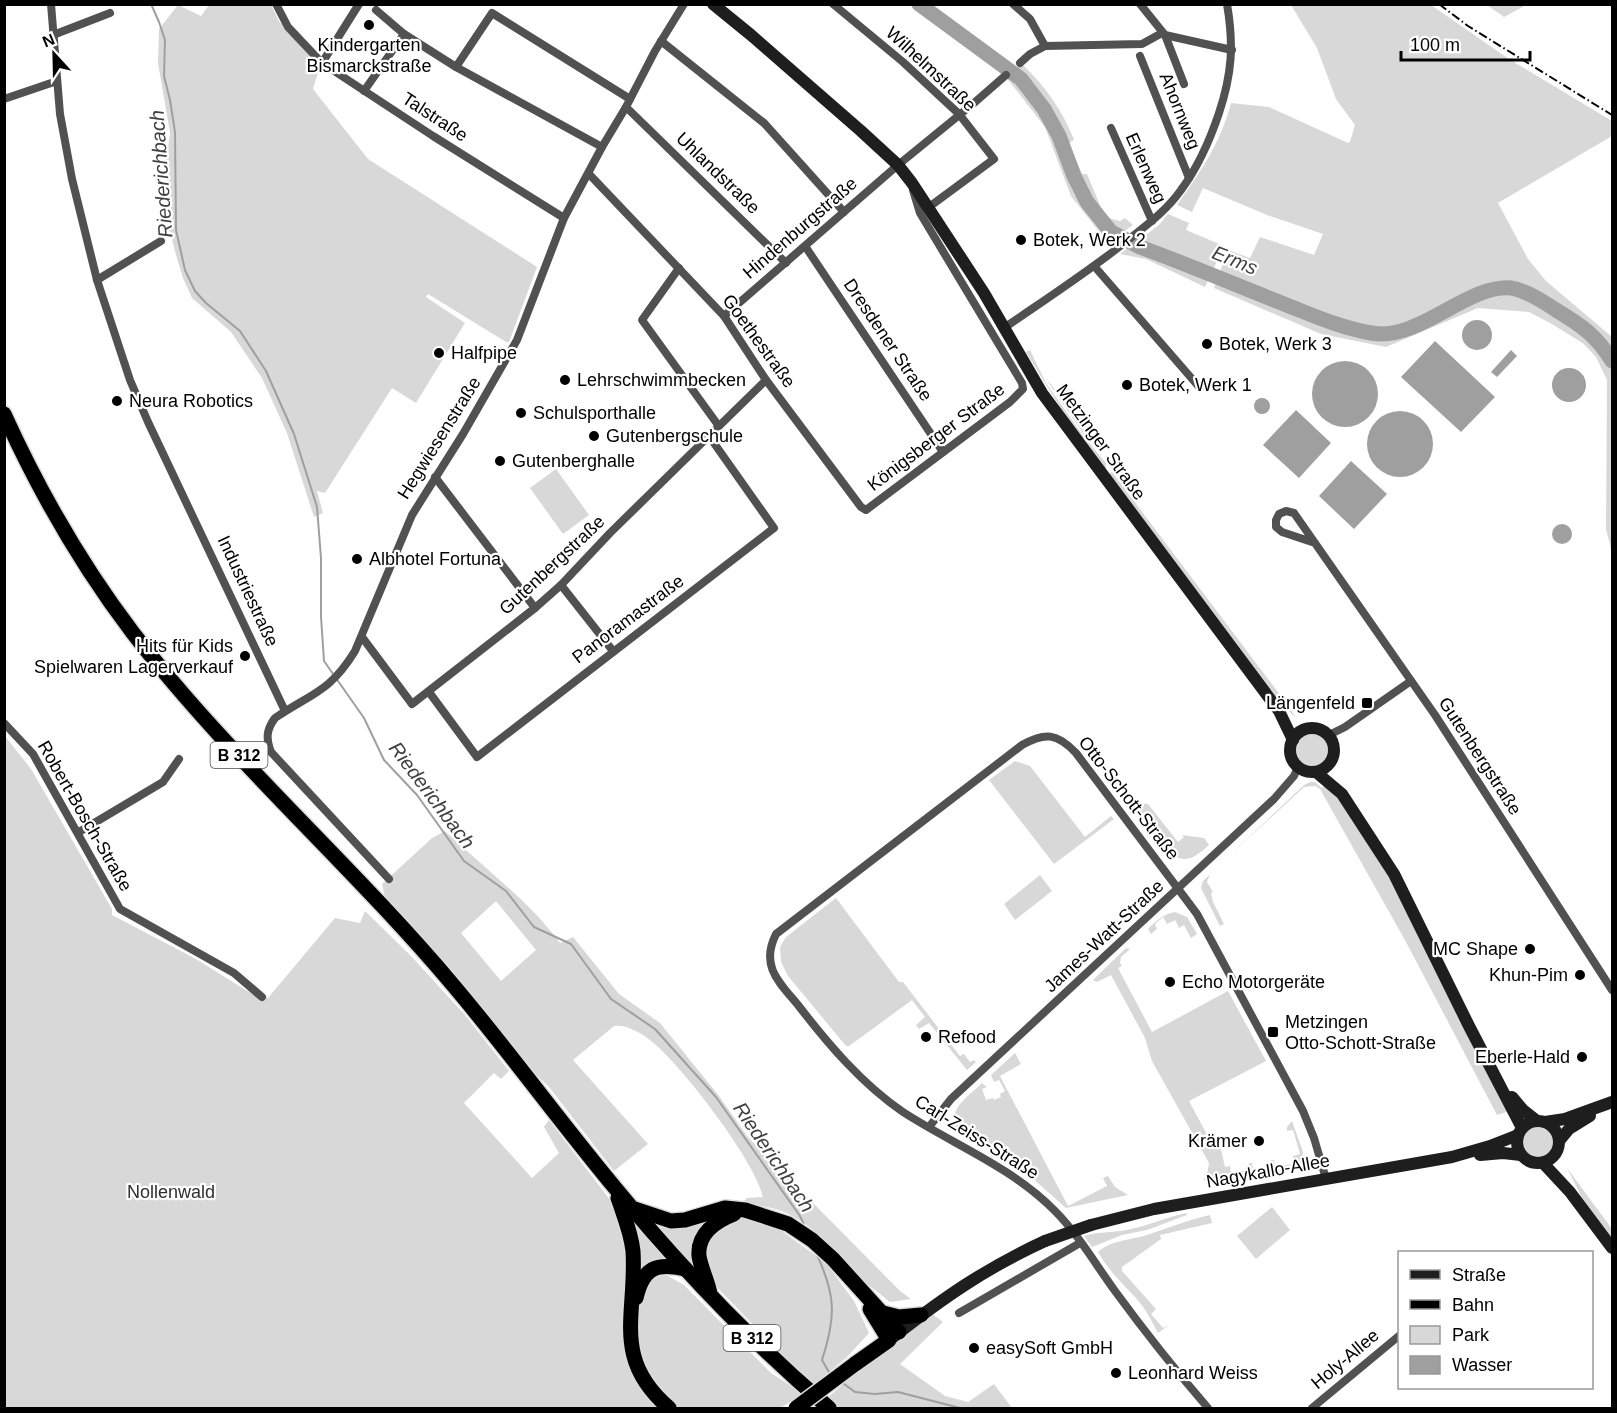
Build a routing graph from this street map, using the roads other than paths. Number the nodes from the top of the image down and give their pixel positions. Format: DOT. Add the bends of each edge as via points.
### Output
graph roads {
  1 [pos="51,4"];
  2 [pos="276,4"];
  3 [pos="359,4"];
  4 [pos="684,4"];
  5 [pos="713,4"];
  6 [pos="833,4"];
  7 [pos="1013,4"];
  8 [pos="1140,4"];
  9 [pos="1227,4"];
  10 [pos="727,9"];
  11 [pos="376,10"];
  12 [pos="110,13"];
  13 [pos="404,34"];
  14 [pos="1163,34"];
  15 [pos="53,35"];
  16 [pos="661,41"];
  17 [pos="1045,46"];
  18 [pos="1232,50"];
  19 [pos="1140,56"];
  20 [pos="322,63"];
  21 [pos="1020,63"];
  22 [pos="456,67"];
  23 [pos="1006,75"];
  24 [pos="57,81"];
  25 [pos="1184,84"];
  26 [pos="364,91"];
  27 [pos="4,99"];
  28 [pos="628,103"];
  29 [pos="959,114"];
  30 [pos="1111,128"];
  31 [pos="602,147"];
  32 [pos="898,165"];
  33 [pos="589,174"];
  34 [pos="1190,178"];
  35 [pos="912,183"];
  36 [pos="929,207"];
  37 [pos="844,212"];
  38 [pos="564,218"];
  39 [pos="1152,221"];
  40 [pos="161,241"];
  41 [pos="805,246"];
  42 [pos="786,263"];
  43 [pos="1095,267"];
  44 [pos="679,268"];
  45 [pos="97,280"];
  46 [pos="724,316"];
  47 [pos="1004,328"];
  48 [pos="766,380"];
  49 [pos="1200,388"];
  50 [pos="1023,389"];
  51 [pos="4,414"];
  52 [pos="718,425"];
  53 [pos="709,436"];
  54 [pos="943,452"];
  55 [pos="435,477"];
  56 [pos="866,510"];
  57 [pos="1315,543"];
  58 [pos="561,585"];
  59 [pos="535,608"];
  60 [pos="362,637"];
  61 [pos="613,651"];
  62 [pos="1411,681"];
  63 [pos="429,692"];
  64 [pos="285,711"];
  65 [pos="1279,711"];
  66 [pos="4,723"];
  67 [pos="1305,729"];
  68 [pos="1329,735"];
  69 [pos="1293,740"];
  70 [pos="179,759"];
  71 [pos="1331,762"];
  72 [pos="1298,767"];
  73 [pos="1316,772"];
  74 [pos="1342,794"];
  75 [pos="79,832"];
  76 [pos="389,879"];
  77 [pos="1179,889"];
  78 [pos="769,956"];
  79 [pos="1612,990"];
  80 [pos="262,997"];
  81 [pos="1500,1083"];
  82 [pos="1610,1103"];
  83 [pos="1541,1122"];
  84 [pos="929,1126"];
  85 [pos="1520,1132"];
  86 [pos="1559,1145"];
  87 [pos="1521,1155"];
  88 [pos="1452,1157"];
  89 [pos="1543,1163"];
  90 [pos="1326,1179"];
  91 [pos="616,1189"];
  92 [pos="1570,1192"];
  93 [pos="632,1209"];
  94 [pos="745,1209"];
  95 [pos="1080,1243"];
  96 [pos="1612,1248"];
  97 [pos="685,1269"];
  98 [pos="860,1291"];
  99 [pos="711,1296"];
  100 [pos="883,1313"];
  101 [pos="959,1313"];
  102 [pos="921,1315"];
  103 [pos="630,1321"];
  104 [pos="894,1336"];
  105 [pos="1398,1337"];
  106 [pos="669,1408"];
  107 [pos="796,1408"];
  108 [pos="829,1408"];
  109 [pos="1209,1408"];
  110 [pos="1312,1408"];
  1 -- 15 [label="street, Industriestraße"];
  2 -- 20 [label="street, Talstraße" via="288,27"];
  3 -- 20 [label="street"];
  4 -- 16 [label="street, Hegwiesenstraße"];
  5 -- 10 [label="street, Metzinger Straße"];
  6 -- 29 [label="street, Wilhelmstraße"];
  7 -- 17 [label="street" via="1030,19"];
  8 -- 14 [label="street"];
  9 -- 18 [label="street"];
  10 -- 32 [label="street, Metzinger Straße"];
  11 -- 13 [label="street"];
  12 -- 15 [label="street"];
  13 -- 22 [label="street"];
  13 -- 26 [label="street"];
  14 -- 17 [label="street" via="1135,45"];
  14 -- 18 [label="street"];
  14 -- 25 [label="street"];
  15 -- 24 [label="street, Industriestraße"];
  16 -- 28 [label="street, Hegwiesenstraße"];
  16 -- 37 [label="street" via="764,123"];
  17 -- 21 [label="street"];
  18 -- 34 [label="street" via="1230,72 1211,136"];
  19 -- 34 [label="street, Ahornweg"];
  20 -- 26 [label="street, Talstraße"];
  22 -- 28 [label="street, Uhlandstraße" via="492,13"];
  22 -- 31 [label="street"];
  23 -- 29 [label="street, Wilhelmstraße"];
  24 -- 27 [label="street"];
  24 -- 45 [label="street, Industriestraße" via="66,152"];
  26 -- 38 [label="street, Talstraße"];
  28 -- 31 [label="street, Hegwiesenstraße"];
  28 -- 42 [label="street, Uhlandstraße"];
  29 -- 32 [label="street, Hindenburgstraße"];
  29 -- 36 [label="street, Wilhelmstraße" via="994,159"];
  30 -- 39 [label="street, Erlenweg"];
  31 -- 33 [label="street, Hegwiesenstraße"];
  32 -- 35 [label="street, Metzinger Straße"];
  32 -- 37 [label="street, Hindenburgstraße"];
  33 -- 38 [label="street, Hegwiesenstraße"];
  33 -- 44 [label="street, Goethestraße"];
  34 -- 39 [label="street"];
  35 -- 36 [label="street, Metzinger Straße"];
  35 -- 50 [label="street, Metzinger Straße" via="920,213"];
  36 -- 47 [label="street, Metzinger Straße"];
  37 -- 41 [label="street, Hindenburgstraße"];
  38 -- 55 [label="street, Hegwiesenstraße" via="517,340"];
  39 -- 43 [label="street"];
  40 -- 45 [label="street"];
  41 -- 42 [label="street, Hindenburgstraße"];
  41 -- 54 [label="street, Dresdener Straße"];
  42 -- 46 [label="street, Hindenburgstraße"];
  43 -- 47 [label="street"];
  43 -- 49 [label="street"];
  44 -- 46 [label="street, Goethestraße"];
  44 -- 52 [label="street" via="642,320"];
  45 -- 64 [label="street, Industriestraße" via="138,400"];
  46 -- 48 [label="street, Goethestraße"];
  47 -- 65 [label="street, Metzinger Straße" via="1042,393"];
  48 -- 52 [label="street, Gutenbergstraße"];
  48 -- 56 [label="street, Goethestraße"];
  50 -- 54 [label="street, Königsberger Straße"];
  51 -- 91 [label="highway, B 312" via="64,530 134,633 227,743 455,986"];
  52 -- 53 [label="street, Gutenbergstraße"];
  53 -- 58 [label="street, Gutenbergstraße"];
  53 -- 61 [label="street, Panoramastraße" via="774,528"];
  54 -- 56 [label="street, Königsberger Straße"];
  55 -- 59 [label="street"];
  55 -- 60 [label="street, Hegwiesenstraße" via="408,522"];
  57 -- 57 [label="street, Gutenbergstraße" via="1294,513 1279,514 1276,527 1282,532"];
  57 -- 62 [label="street, Gutenbergstraße"];
  58 -- 59 [label="street, Gutenbergstraße"];
  58 -- 61 [label="street"];
  59 -- 63 [label="street, Gutenbergstraße"];
  60 -- 63 [label="street, Gutenbergstraße" via="412,704"];
  60 -- 64 [label="street, Hegwiesenstraße" via="333,682"];
  61 -- 63 [label="street, Panoramastraße" via="477,757"];
  62 -- 68 [label="street"];
  62 -- 79 [label="street, Gutenbergstraße"];
  64 -- 76 [label="street" via="270,725 267,742 271,752"];
  65 -- 67 [label="street, Metzinger Straße"];
  65 -- 69 [label="street, Metzinger Straße"];
  66 -- 75 [label="street, Robert-Bosch-Straße" via="33,754"];
  67 -- 68 [label="street" via="1322,730"];
  67 -- 69 [label="street"];
  68 -- 71 [label="street" via="1334,744"];
  69 -- 72 [label="street" via="1291,754"];
  70 -- 75 [label="street" via="163,782"];
  71 -- 73 [label="street"];
  71 -- 74 [label="street"];
  72 -- 73 [label="street"];
  72 -- 77 [label="street, James-Watt-Straße" via="1274,799"];
  73 -- 74 [label="street"];
  74 -- 81 [label="street" via="1394,874"];
  75 -- 80 [label="street, Robert-Bosch-Straße" via="120,909 234,973"];
  77 -- 78 [label="street, Otto-Schott-Straße" via="1076,753 1059,739 1040,736 1022,745 776,934"];
  77 -- 84 [label="street, James-Watt-Straße" via="951,1099"];
  77 -- 90 [label="street, Otto-Schott-Straße" via="1197,914 1303,1111"];
  78 -- 84 [label="street, Carl-Zeiss-Straße" via="774,976 842,1058 903,1111"];
  81 -- 83 [label="street" via="1523,1110"];
  81 -- 85 [label="street"];
  82 -- 83 [label="street" via="1565,1119"];
  82 -- 86 [label="street" via="1569,1129"];
  83 -- 85 [label="street" via="1529,1123"];
  83 -- 86 [label="street" via="1555,1130"];
  84 -- 95 [label="street, Carl-Zeiss-Straße" via="1035,1193 1058,1214"];
  85 -- 87 [label="street" via="1517,1148"];
  85 -- 88 [label="street, Nagykallo-Allee"];
  86 -- 89 [label="street" via="1554,1157"];
  86 -- 92 [label="street" via="1559,1165"];
  87 -- 88 [label="street, Nagykallo-Allee"];
  87 -- 89 [label="street" via="1530,1162"];
  88 -- 90 [label="street, Nagykallo-Allee"];
  89 -- 92 [label="street"];
  90 -- 102 [label="street, Nagykallo-Allee, bridge" via="1154,1209 1091,1225 1005,1260"];
  91 -- 93 [label="highway, B 312"];
  91 -- 103 [label="highway" via="633,1253"];
  92 -- 96 [label="street"];
  93 -- 94 [label="highway" via="671,1221 725,1208"];
  93 -- 97 [label="highway, B 312"];
  94 -- 98 [label="highway" via="788,1224 812,1240"];
  94 -- 99 [label="highway" via="718,1220 700,1244 699,1256"];
  95 -- 101 [label="street"];
  95 -- 109 [label="street, Carl-Zeiss-Straße" via="1153,1343"];
  97 -- 99 [label="highway, B 312"];
  97 -- 103 [label="highway" via="663,1265 651,1269 638,1289"];
  98 -- 100 [label="highway"];
  98 -- 104 [label="highway"];
  99 -- 108 [label="highway, B 312"];
  100 -- 102 [label="highway" via="898,1317"];
  100 -- 104 [label="highway"];
  102 -- 104 [label="street, Nagykallo-Allee"];
  103 -- 106 [label="highway" via="629,1338 643,1380"];
  104 -- 107 [label="highway, bridge"];
  105 -- 110 [label="street, Holy-Allee"];
}
